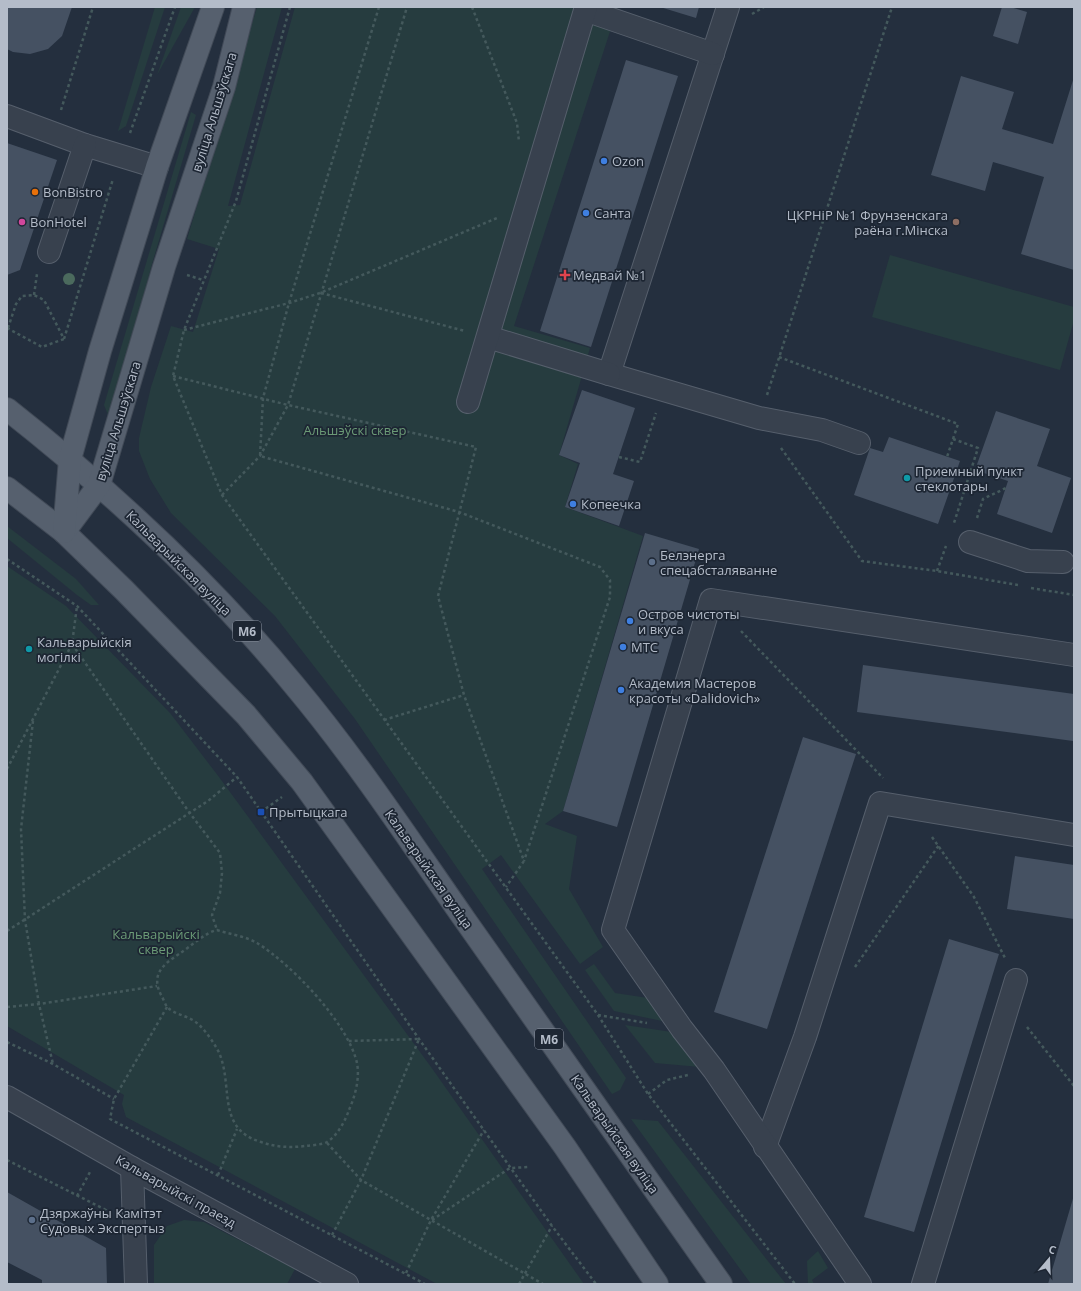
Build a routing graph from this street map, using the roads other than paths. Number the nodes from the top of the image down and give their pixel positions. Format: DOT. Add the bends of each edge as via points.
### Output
graph roads {
  1 [pos="213,7"];
  2 [pos="244,7"];
  3 [pos="728,7"];
  4 [pos="586,9"];
  5 [pos="714,54"];
  6 [pos="7,116"];
  7 [pos="84,145"];
  8 [pos="157,167"];
  9 [pos="49,252"];
  10 [pos="488,337"];
  11 [pos="609,374"];
  12 [pos="468,402"];
  13 [pos="7,409"];
  14 [pos="859,443"];
  15 [pos="70,458"];
  16 [pos="100,485"];
  17 [pos="7,488"];
  18 [pos="64,532"];
  19 [pos="970,542"];
  20 [pos="1070,560"];
  21 [pos="1074,655"];
  22 [pos="1074,835"];
  23 [pos="1016,980"];
  24 [pos="7,1097"];
  25 [pos="765,1147"];
  26 [pos="132,1168"];
  27 [pos="313,1276"];
  28 [pos="136,1284"];
  29 [pos="347,1284"];
  30 [pos="657,1284"];
  31 [pos="721,1284"];
  32 [pos="860,1284"];
  33 [pos="923,1284"];
  1 -- 8 [label="main road"];
  2 -- 16 [label="main road, вуліца Альшэўскага" via="224,87 164,268"];
  3 -- 5 [label="street"];
  4 -- 5 [label="street"];
  4 -- 10 [label="street"];
  5 -- 11 [label="street"];
  6 -- 7 [label="street"];
  7 -- 8 [label="street"];
  7 -- 9 [label="street"];
  8 -- 15 [label="main road" via="127,260"];
  10 -- 11 [label="street"];
  10 -- 12 [label="street"];
  11 -- 14 [label="street" via="759,418 822,430"];
  13 -- 15 [label="main road, М6"];
  15 -- 16 [label="main road, М6"];
  15 -- 18 [label="main road"];
  16 -- 18 [label="main road, вуліца Альшэўскага"];
  16 -- 31 [label="main road, Кальварыйская вуліца / М6" via="225,606 295,685 376,794"];
  17 -- 18 [label="main road"];
  18 -- 30 [label="main road" via="246,715 302,782 565,1147"];
  19 -- 20 [label="street" via="1028,561"];
  21 -- 25 [label="street" via="711,600 613,930 714,1070"];
  22 -- 25 [label="street" via="880,803 805,1037"];
  23 -- 33 [label="street"];
  24 -- 26 [label="street, Кальварыйскі праезд"];
  25 -- 32 [label="street"];
  26 -- 27 [label="street, Кальварыйскі праезд"];
  26 -- 28 [label="street"];
  27 -- 29 [label="street, Кальварыйскі праезд"];
}
